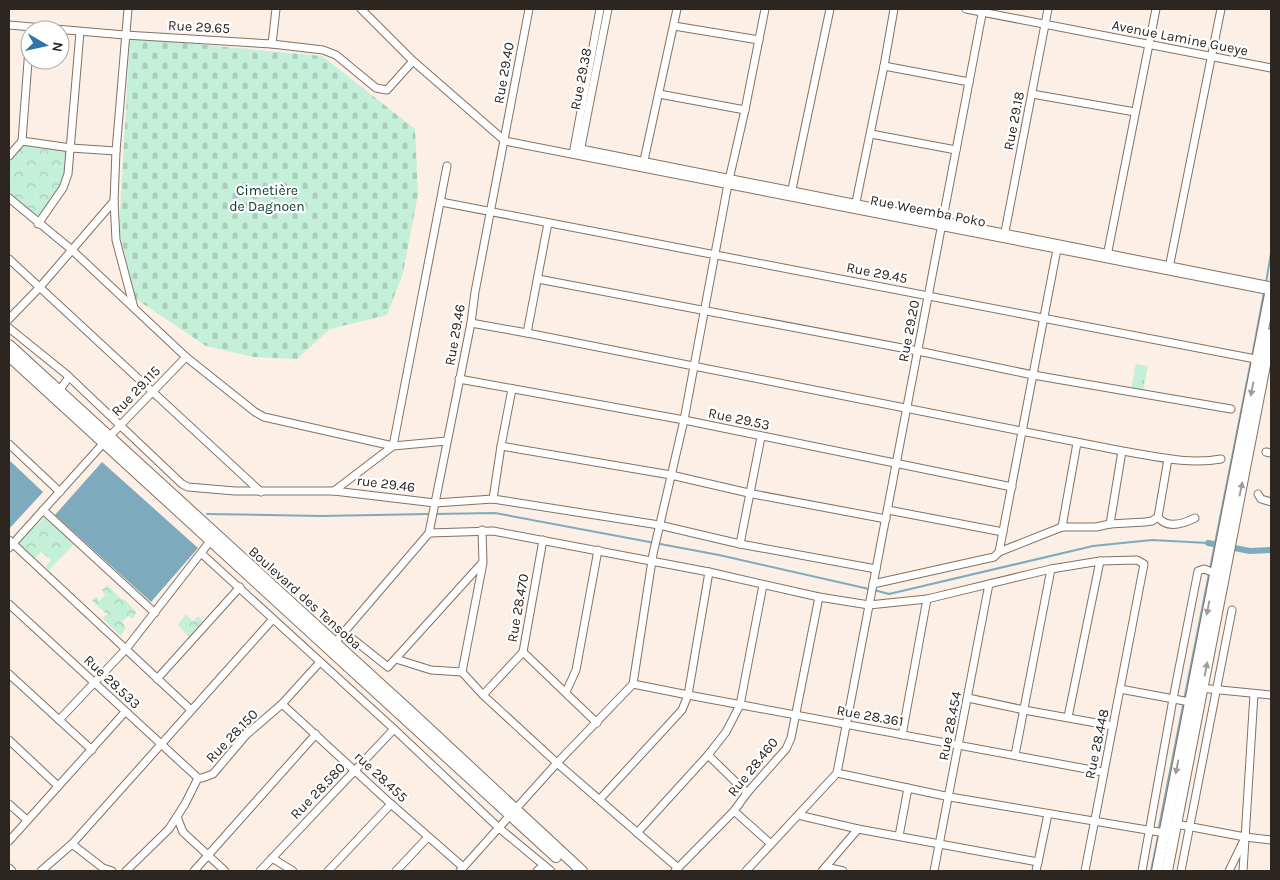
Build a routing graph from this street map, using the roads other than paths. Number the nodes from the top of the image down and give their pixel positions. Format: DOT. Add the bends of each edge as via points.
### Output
graph roads {
  1 [pos="128,9"];
  2 [pos="276,9"];
  3 [pos="361,9"];
  4 [pos="529,9"];
  5 [pos="600,9"];
  6 [pos="608,9"];
  7 [pos="677,9"];
  8 [pos="765,9"];
  9 [pos="830,9"];
  10 [pos="894,9"];
  11 [pos="966,9"];
  12 [pos="1048,9"];
  13 [pos="1156,9"];
  14 [pos="1221,9"];
  15 [pos="982,10"];
  16 [pos="1045,24"];
  17 [pos="674,26"];
  18 [pos="70,32"];
  19 [pos="80,32"];
  20 [pos="125,35"];
  21 [pos="759,40"];
  22 [pos="272,44"];
  23 [pos="1149,44"];
  24 [pos="1212,57"];
  25 [pos="414,61"];
  26 [pos="884,66"];
  27 [pos="1271,68"];
  28 [pos="27,70"];
  29 [pos="969,82"];
  30 [pos="659,94"];
  31 [pos="1032,94"];
  32 [pos="745,110"];
  33 [pos="1135,112"];
  34 [pos="871,134"];
  35 [pos="22,141"];
  36 [pos="505,141"];
  37 [pos="71,148"];
  38 [pos="956,150"];
  39 [pos="116,151"];
  40 [pos="578,153"];
  41 [pos="9,156"];
  42 [pos="643,165"];
  43 [pos="448,166"];
  44 [pos="728,181"];
  45 [pos="792,194"];
  46 [pos="9,198"];
  47 [pos="114,201"];
  48 [pos="440,202"];
  49 [pos="856,206"];
  50 [pos="491,212"];
  51 [pos="548,223"];
  52 [pos="942,223"];
  53 [pos="38,224"];
  54 [pos="1004,236"];
  55 [pos="1056,249"];
  56 [pos="72,250"];
  57 [pos="715,254"];
  58 [pos="1107,256"];
  59 [pos="9,259"];
  60 [pos="1169,268"];
  61 [pos="538,279"];
  62 [pos="40,287"];
  63 [pos="1271,289"];
  64 [pos="928,296"];
  65 [pos="134,308"];
  66 [pos="704,310"];
  67 [pos="9,319"];
  68 [pos="1043,319"];
  69 [pos="471,323"];
  70 [pos="9,328"];
  71 [pos="527,332"];
  72 [pos="1271,334"];
  73 [pos="9,345"];
  74 [pos="918,351"];
  75 [pos="9,356"];
  76 [pos="186,357"];
  77 [pos="1265,361"];
  78 [pos="694,366"];
  79 [pos="1033,376"];
  80 [pos="69,377"];
  81 [pos="459,379"];
  82 [pos="512,389"];
  83 [pos="59,391"];
  84 [pos="154,392"];
  85 [pos="907,408"];
  86 [pos="1231,409"];
  87 [pos="684,420"];
  88 [pos="121,426"];
  89 [pos="1022,432"];
  90 [pos="761,437"];
  91 [pos="107,440"];
  92 [pos="447,441"];
  93 [pos="1077,443"];
  94 [pos="9,444"];
  95 [pos="393,446"];
  96 [pos="501,446"];
  97 [pos="1122,451"];
  98 [pos="1168,458"];
  99 [pos="1221,459"];
  100 [pos="897,463"];
  101 [pos="672,475"];
  102 [pos="1012,487"];
  103 [pos="334,491"];
  104 [pos="60,492"];
  105 [pos="261,492"];
  106 [pos="750,493"];
  107 [pos="1258,494"];
  108 [pos="494,499"];
  109 [pos="1271,502"];
  110 [pos="436,503"];
  111 [pos="43,510"];
  112 [pos="888,510"];
  113 [pos="1158,517"];
  114 [pos="1195,518"];
  115 [pos="886,519"];
  116 [pos="1110,524"];
  117 [pos="1062,527"];
  118 [pos="659,528"];
  119 [pos="482,530"];
  120 [pos="1003,532"];
  121 [pos="429,533"];
  122 [pos="212,540"];
  123 [pos="543,540"];
  124 [pos="10,544"];
  125 [pos="740,544"];
  126 [pos="598,550"];
  127 [pos="999,552"];
  128 [pos="202,554"];
  129 [pos="652,557"];
  130 [pos="1222,561"];
  131 [pos="1100,562"];
  132 [pos="482,563"];
  133 [pos="876,569"];
  134 [pos="1051,569"];
  135 [pos="709,572"];
  136 [pos="1215,572"];
  137 [pos="989,584"];
  138 [pos="763,585"];
  139 [pos="873,585"];
  140 [pos="240,588"];
  141 [pos="819,597"];
  142 [pos="927,599"];
  143 [pos="9,604"];
  144 [pos="870,605"];
  145 [pos="1232,610"];
  146 [pos="155,613"];
  147 [pos="273,619"];
  148 [pos="344,632"];
  149 [pos="331,646"];
  150 [pos="126,649"];
  151 [pos="523,652"];
  152 [pos="396,659"];
  153 [pos="320,662"];
  154 [pos="462,672"];
  155 [pos="9,674"];
  156 [pos="157,679"];
  157 [pos="94,682"];
  158 [pos="633,684"];
  159 [pos="1198,687"];
  160 [pos="1120,689"];
  161 [pos="1218,690"];
  162 [pos="566,692"];
  163 [pos="1254,694"];
  164 [pos="483,695"];
  165 [pos="1271,695"];
  166 [pos="688,696"];
  167 [pos="968,698"];
  168 [pos="1173,699"];
  169 [pos="1190,702"];
  170 [pos="282,704"];
  171 [pos="740,705"];
  172 [pos="191,710"];
  173 [pos="1024,710"];
  174 [pos="125,712"];
  175 [pos="795,715"];
  176 [pos="1068,717"];
  177 [pos="59,720"];
  178 [pos="597,723"];
  179 [pos="846,724"];
  180 [pos="1113,726"];
  181 [pos="394,729"];
  182 [pos="316,734"];
  183 [pos="902,735"];
  184 [pos="9,740"];
  185 [pos="160,744"];
  186 [pos="959,746"];
  187 [pos="92,750"];
  188 [pos="708,755"];
  189 [pos="1015,755"];
  190 [pos="557,763"];
  191 [pos="355,771"];
  192 [pos="1103,772"];
  193 [pos="837,774"];
  194 [pos="198,778"];
  195 [pos="58,786"];
  196 [pos="908,788"];
  197 [pos="747,793"];
  198 [pos="950,797"];
  199 [pos="600,799"];
  200 [pos="9,804"];
  201 [pos="391,804"];
  202 [pos="734,811"];
  203 [pos="512,812"];
  204 [pos="1048,814"];
  205 [pos="798,815"];
  206 [pos="177,817"];
  207 [pos="27,820"];
  208 [pos="1094,822"];
  209 [pos="1176,824"];
  210 [pos="1191,826"];
  211 [pos="499,828"];
  212 [pos="858,829"];
  213 [pos="1149,831"];
  214 [pos="637,833"];
  215 [pos="1165,833"];
  216 [pos="899,836"];
  217 [pos="428,837"];
  218 [pos="1245,837"];
  219 [pos="1271,840"];
  220 [pos="9,841"];
  221 [pos="940,843"];
  222 [pos="72,844"];
  223 [pos="771,844"];
  224 [pos="208,856"];
  225 [pos="272,858"];
  226 [pos="1038,862"];
  227 [pos="544,865"];
  228 [pos="9,868"];
  229 [pos="462,869"];
  230 [pos="824,869"];
  231 [pos="676,870"];
  232 [pos="12,871"];
  233 [pos="41,871"];
  234 [pos="112,871"];
  235 [pos="126,871"];
  236 [pos="194,871"];
  237 [pos="225,871"];
  238 [pos="260,871"];
  239 [pos="293,871"];
  240 [pos="328,871"];
  241 [pos="396,871"];
  242 [pos="537,871"];
  243 [pos="551,871"];
  244 [pos="572,871"];
  245 [pos="582,871"];
  246 [pos="746,871"];
  247 [pos="843,871"];
  248 [pos="934,871"];
  249 [pos="1036,871"];
  250 [pos="1085,871"];
  251 [pos="1142,871"];
  252 [pos="1157,871"];
  253 [pos="1167,871"];
  254 [pos="1181,871"];
  255 [pos="1229,871"];
  256 [pos="1243,871"];
  1 -- 20 [label="street"];
  2 -- 22 [label="street"];
  3 -- 25 [label="street"];
  4 -- 36 [label="street, Rue 29.40"];
  5 -- 40 [label="street"];
  6 -- 40 [label="street, Rue 29.38"];
  7 -- 17 [label="street"];
  8 -- 21 [label="street"];
  9 -- 45 [label="street"];
  10 -- 26 [label="street"];
  11 -- 15 [label="street, Avenue Lamine Gueye"];
  12 -- 16 [label="street, Rue 29.18"];
  13 -- 23 [label="street"];
  14 -- 24 [label="street"];
  15 -- 16 [label="street, Avenue Lamine Gueye"];
  15 -- 29 [label="street, Rue 29.20"];
  16 -- 23 [label="street, Avenue Lamine Gueye"];
  16 -- 31 [label="street, Rue 29.18"];
  17 -- 21 [label="street"];
  17 -- 30 [label="street"];
  18 -- 19 [label="street, Rue 29.65"];
  19 -- 20 [label="street, Rue 29.65"];
  19 -- 37 [label="street"];
  20 -- 22 [label="street, Rue 29.65"];
  20 -- 39 [label="street"];
  21 -- 32 [label="street"];
  22 -- 25 [label="street, Rue 29.65" via="331,52 376,88 387,90"];
  23 -- 24 [label="street, Avenue Lamine Gueye"];
  23 -- 33 [label="street"];
  24 -- 27 [label="street, Avenue Lamine Gueye"];
  24 -- 60 [label="street"];
  25 -- 36 [label="street"];
  26 -- 29 [label="street"];
  26 -- 34 [label="street"];
  28 -- 35 [label="street"];
  29 -- 38 [label="street, Rue 29.20"];
  30 -- 32 [label="street"];
  30 -- 42 [label="street"];
  31 -- 33 [label="street"];
  31 -- 54 [label="street, Rue 29.18"];
  32 -- 44 [label="street"];
  33 -- 58 [label="street"];
  34 -- 38 [label="street"];
  34 -- 49 [label="street"];
  35 -- 37 [label="street"];
  35 -- 41 [label="street"];
  36 -- 40 [label="street, Rue Weemba Poko"];
  36 -- 50 [label="street, Rue 29.46"];
  37 -- 39 [label="street"];
  37 -- 53 [label="street" via="65,184"];
  38 -- 52 [label="street, Rue 29.20"];
  39 -- 47 [label="street"];
  40 -- 42 [label="street, Rue Weemba Poko"];
  42 -- 44 [label="street, Rue Weemba Poko"];
  43 -- 48 [label="street"];
  44 -- 45 [label="street, Rue Weemba Poko"];
  44 -- 57 [label="street"];
  45 -- 49 [label="street, Rue Weemba Poko"];
  46 -- 53 [label="street"];
  47 -- 56 [label="street"];
  47 -- 65 [label="street" via="116,240"];
  48 -- 50 [label="street, Rue 29.45"];
  48 -- 95 [label="street"];
  49 -- 52 [label="street, Rue Weemba Poko"];
  50 -- 51 [label="street, Rue 29.45"];
  50 -- 69 [label="street, Rue 29.46"];
  51 -- 57 [label="street, Rue 29.45"];
  51 -- 61 [label="street"];
  52 -- 54 [label="street, Rue Weemba Poko"];
  52 -- 64 [label="street, Rue 29.20"];
  53 -- 56 [label="street"];
  54 -- 55 [label="street, Rue Weemba Poko"];
  54 -- 58 [label="street, Rue Weemba Poko"];
  55 -- 58 [label="street, Rue Weemba Poko"];
  55 -- 68 [label="street"];
  56 -- 62 [label="street"];
  56 -- 65 [label="street"];
  57 -- 64 [label="street, Rue 29.45"];
  57 -- 66 [label="street"];
  58 -- 60 [label="street, Rue Weemba Poko"];
  59 -- 62 [label="street"];
  60 -- 63 [label="street, Rue Weemba Poko"];
  61 -- 66 [label="street"];
  61 -- 71 [label="street"];
  62 -- 67 [label="street"];
  62 -- 84 [label="street"];
  63 -- 77 [label="main road"];
  64 -- 68 [label="street, Rue 29.45"];
  64 -- 74 [label="street, Rue 29.20"];
  65 -- 76 [label="street"];
  66 -- 74 [label="street"];
  66 -- 78 [label="street"];
  68 -- 77 [label="street, Rue 29.45"];
  68 -- 79 [label="street"];
  69 -- 71 [label="street"];
  69 -- 81 [label="street, Rue 29.46"];
  70 -- 80 [label="street, rue 29.46"];
  71 -- 78 [label="street"];
  72 -- 77 [label="main road"];
  73 -- 83 [label="main road, Boulevard des Tensoba"];
  74 -- 79 [label="street"];
  74 -- 85 [label="street, Rue 29.20"];
  75 -- 91 [label="main road, Boulevard des Tensoba"];
  76 -- 84 [label="street, Rue 29.115"];
  76 -- 95 [label="street" via="264,417"];
  77 -- 130 [label="main road"];
  78 -- 85 [label="street"];
  78 -- 87 [label="street"];
  79 -- 86 [label="street"];
  79 -- 89 [label="street"];
  80 -- 83 [label="street"];
  80 -- 88 [label="street, rue 29.46"];
  81 -- 82 [label="street, Rue 29.53"];
  81 -- 92 [label="street, Rue 29.46"];
  82 -- 87 [label="street, Rue 29.53"];
  82 -- 96 [label="street"];
  83 -- 91 [label="main road, Boulevard des Tensoba"];
  84 -- 88 [label="street, Rue 29.115"];
  84 -- 105 [label="street"];
  85 -- 89 [label="street"];
  85 -- 100 [label="street, Rue 29.20"];
  87 -- 90 [label="street, Rue 29.53"];
  87 -- 101 [label="street"];
  88 -- 91 [label="street, Rue 29.115"];
  88 -- 105 [label="street, rue 29.46" via="188,487"];
  89 -- 93 [label="street"];
  89 -- 102 [label="street"];
  90 -- 100 [label="street, Rue 29.53"];
  90 -- 106 [label="street"];
  91 -- 104 [label="street, Rue 29.115"];
  91 -- 122 [label="main road, Boulevard des Tensoba"];
  91 -- 149 [label="main road, Boulevard des Tensoba"];
  92 -- 95 [label="street"];
  92 -- 110 [label="street, Rue 29.46"];
  93 -- 97 [label="street"];
  93 -- 117 [label="street"];
  94 -- 104 [label="street"];
  95 -- 103 [label="street"];
  96 -- 101 [label="street"];
  96 -- 108 [label="street"];
  97 -- 98 [label="street"];
  97 -- 116 [label="street"];
  98 -- 99 [label="street" via="1203,462"];
  98 -- 113 [label="street"];
  100 -- 102 [label="street, Rue 29.53"];
  100 -- 112 [label="street, Rue 29.20"];
  101 -- 106 [label="street"];
  101 -- 118 [label="street"];
  102 -- 120 [label="street"];
  103 -- 105 [label="street, rue 29.46"];
  103 -- 110 [label="street, rue 29.46"];
  104 -- 111 [label="street, Rue 29.115"];
  106 -- 115 [label="street"];
  106 -- 125 [label="street"];
  107 -- 109 [label="street" via="1261,499"];
  108 -- 110 [label="street, rue 29.46"];
  108 -- 118 [label="street, rue 29.46"];
  110 -- 121 [label="street, Rue 29.46"];
  111 -- 124 [label="street, Rue 29.115"];
  111 -- 146 [label="street"];
  112 -- 115 [label="street, Rue 29.20"];
  112 -- 120 [label="street"];
  113 -- 114 [label="street" via="1167,524"];
  113 -- 116 [label="street" via="1146,522"];
  115 -- 133 [label="street, Rue 29.20"];
  116 -- 117 [label="street"];
  117 -- 127 [label="street"];
  118 -- 125 [label="street, rue 29.46"];
  118 -- 129 [label="street"];
  119 -- 121 [label="street"];
  119 -- 123 [label="street"];
  119 -- 132 [label="street"];
  120 -- 127 [label="street"];
  121 -- 148 [label="street"];
  122 -- 128 [label="street"];
  122 -- 149 [label="main road, Boulevard des Tensoba"];
  123 -- 126 [label="street"];
  123 -- 151 [label="street, Rue 28.470"];
  124 -- 150 [label="street"];
  125 -- 133 [label="street, rue 29.46"];
  126 -- 129 [label="street"];
  126 -- 162 [label="street" via="576,670"];
  127 -- 139 [label="street" via="994,557"];
  128 -- 140 [label="street"];
  128 -- 146 [label="street"];
  129 -- 135 [label="street"];
  129 -- 158 [label="street"];
  130 -- 136 [label="main road"];
  159 -- 130 [label="main road, one-way"];
  131 -- 134 [label="street"];
  131 -- 160 [label="street, Rue 28.448" via="1137,560 1144,564"];
  131 -- 176 [label="street"];
  132 -- 152 [label="street"];
  132 -- 154 [label="street"];
  133 -- 139 [label="street, Rue 29.20"];
  134 -- 137 [label="street"];
  134 -- 173 [label="street"];
  135 -- 138 [label="street"];
  135 -- 166 [label="street"];
  136 -- 159 [label="main road, one-way"];
  136 -- 168 [label="street" via="1198,571"];
  137 -- 142 [label="street"];
  137 -- 167 [label="street, Rue 28.454"];
  138 -- 141 [label="street"];
  138 -- 171 [label="street"];
  139 -- 144 [label="street"];
  140 -- 147 [label="street"];
  140 -- 156 [label="street"];
  141 -- 144 [label="street"];
  141 -- 175 [label="street, Rue 28.460"];
  142 -- 144 [label="street"];
  142 -- 183 [label="street"];
  143 -- 157 [label="street, Rue 28.533"];
  144 -- 179 [label="street"];
  145 -- 161 [label="street"];
  146 -- 150 [label="street"];
  147 -- 153 [label="street"];
  147 -- 172 [label="street"];
  148 -- 149 [label="street"];
  148 -- 152 [label="street" via="387,667"];
  149 -- 203 [label="main road, Boulevard des Tensoba"];
  150 -- 156 [label="street"];
  150 -- 157 [label="street"];
  151 -- 162 [label="street"];
  151 -- 164 [label="street, Rue 28.470"];
  152 -- 154 [label="street" via="421,668"];
  153 -- 170 [label="street, Rue 28.150"];
  153 -- 181 [label="street"];
  154 -- 164 [label="street"];
  155 -- 177 [label="street"];
  156 -- 172 [label="street"];
  157 -- 174 [label="street, Rue 28.533"];
  157 -- 177 [label="street"];
  158 -- 166 [label="street, Rue 28.361"];
  158 -- 178 [label="street"];
  159 -- 161 [label="street"];
  159 -- 169 [label="main road"];
  159 -- 209 [label="main road"];
  160 -- 168 [label="street"];
  160 -- 180 [label="street, Rue 28.448"];
  161 -- 163 [label="street"];
  161 -- 210 [label="street"];
  162 -- 178 [label="street"];
  163 -- 165 [label="street"];
  163 -- 218 [label="street"];
  164 -- 190 [label="street"];
  166 -- 171 [label="street, Rue 28.361"];
  166 -- 199 [label="street" via="674,720"];
  167 -- 173 [label="street"];
  167 -- 186 [label="street, Rue 28.454"];
  168 -- 169 [label="street"];
  168 -- 213 [label="street"];
  169 -- 215 [label="main road, one-way"];
  170 -- 182 [label="street, rue 28.455"];
  170 -- 194 [label="street, Rue 28.150" via="246,735 213,774"];
  171 -- 175 [label="street, Rue 28.361"];
  171 -- 188 [label="street" via="726,732"];
  172 -- 185 [label="street"];
  173 -- 176 [label="street"];
  173 -- 189 [label="street"];
  174 -- 185 [label="street, Rue 28.533"];
  174 -- 187 [label="street"];
  175 -- 179 [label="street, Rue 28.361"];
  175 -- 197 [label="street, Rue 28.460" via="786,749"];
  176 -- 180 [label="street"];
  177 -- 187 [label="street"];
  178 -- 190 [label="street"];
  179 -- 183 [label="street, Rue 28.361"];
  179 -- 193 [label="street"];
  180 -- 192 [label="street, Rue 28.448"];
  181 -- 191 [label="street, Rue 28.580"];
  181 -- 211 [label="street"];
  182 -- 191 [label="street, rue 28.455"];
  182 -- 224 [label="street"];
  183 -- 186 [label="street, Rue 28.361"];
  184 -- 195 [label="street"];
  185 -- 194 [label="street, Rue 28.533"];
  185 -- 222 [label="street"];
  186 -- 189 [label="street, Rue 28.361"];
  186 -- 198 [label="street, Rue 28.454"];
  187 -- 195 [label="street"];
  188 -- 197 [label="street"];
  188 -- 214 [label="street"];
  189 -- 192 [label="street, Rue 28.361"];
  190 -- 199 [label="street"];
  190 -- 203 [label="street"];
  191 -- 201 [label="street, rue 28.455"];
  191 -- 225 [label="street, Rue 28.580"];
  192 -- 208 [label="street, Rue 28.448"];
  193 -- 196 [label="street"];
  193 -- 205 [label="street"];
  194 -- 206 [label="street, Rue 28.150"];
  195 -- 207 [label="street"];
  196 -- 198 [label="street"];
  196 -- 216 [label="street"];
  197 -- 202 [label="street, Rue 28.460"];
  198 -- 204 [label="street"];
  198 -- 221 [label="street, Rue 28.454"];
  199 -- 214 [label="street"];
  200 -- 207 [label="street"];
  201 -- 217 [label="street, rue 28.455"];
  201 -- 240 [label="street"];
  202 -- 223 [label="street"];
  202 -- 231 [label="street, Rue 28.460"];
  203 -- 211 [label="street"];
  203 -- 244 [label="main road, Boulevard des Tensoba"];
  203 -- 245 [label="main road, Boulevard des Tensoba"];
  204 -- 208 [label="street"];
  204 -- 226 [label="street"];
  205 -- 212 [label="street"];
  205 -- 223 [label="street"];
  206 -- 224 [label="street" via="183,832"];
  206 -- 235 [label="street, Rue 28.150"];
  207 -- 220 [label="street"];
  208 -- 213 [label="street"];
  208 -- 250 [label="street, Rue 28.448"];
  209 -- 210 [label="street"];
  209 -- 215 [label="street"];
  209 -- 253 [label="main road"];
  210 -- 218 [label="street"];
  210 -- 254 [label="street"];
  211 -- 227 [label="street"];
  211 -- 229 [label="street"];
  212 -- 216 [label="street"];
  212 -- 230 [label="street"];
  213 -- 215 [label="street"];
  213 -- 251 [label="street"];
  214 -- 231 [label="street"];
  215 -- 252 [label="main road"];
  216 -- 221 [label="street"];
  217 -- 229 [label="street, rue 28.455"];
  217 -- 241 [label="street"];
  218 -- 219 [label="street"];
  218 -- 255 [label="street"];
  218 -- 256 [label="street"];
  221 -- 226 [label="street"];
  221 -- 248 [label="street, Rue 28.454"];
  222 -- 233 [label="street"];
  222 -- 234 [label="street" via="96,864"];
  223 -- 246 [label="street"];
  224 -- 236 [label="street"];
  224 -- 237 [label="street"];
  225 -- 238 [label="street, Rue 28.580"];
  225 -- 239 [label="street"];
  226 -- 249 [label="street"];
  227 -- 242 [label="street"];
  227 -- 243 [label="street"];
  228 -- 232 [label="street"];
  230 -- 247 [label="street"];
}
